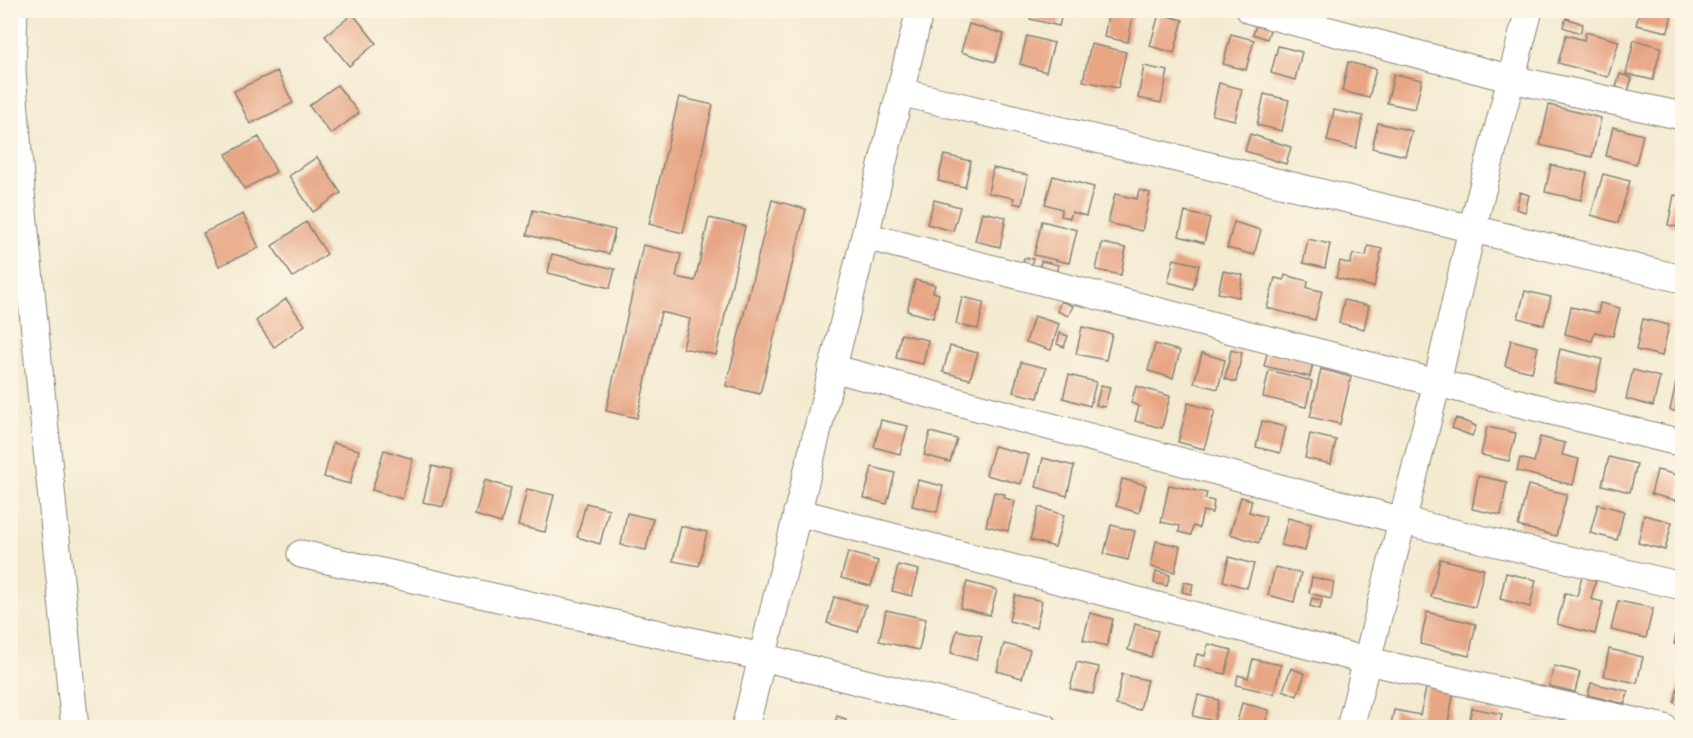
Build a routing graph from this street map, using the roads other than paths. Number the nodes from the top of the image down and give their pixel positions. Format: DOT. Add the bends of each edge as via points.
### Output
graph roads {
  1 [pos="14,10"];
  2 [pos="920,10"];
  3 [pos="1250,10"];
  4 [pos="1529,10"];
  5 [pos="1512,79"];
  6 [pos="900,92"];
  7 [pos="1683,116"];
  8 [pos="1472,229"];
  9 [pos="865,236"];
  10 [pos="1683,279"];
  11 [pos="832,368"];
  12 [pos="1437,383"];
  13 [pos="1683,443"];
  14 [pos="797,512"];
  15 [pos="1403,521"];
  16 [pos="301,554"];
  17 [pos="1683,586"];
  18 [pos="762,657"];
  19 [pos="1368,661"];
  20 [pos="75,728"];
  21 [pos="745,728"];
  22 [pos="1045,728"];
  23 [pos="1350,728"];
  24 [pos="1664,728"];
  1 -- 20 [label="street" via="12,70 21,192"];
  2 -- 6 [label="street"];
  3 -- 5 [label="street"];
  4 -- 5 [label="street"];
  5 -- 7 [label="street"];
  5 -- 8 [label="street"];
  6 -- 8 [label="street"];
  6 -- 9 [label="street"];
  8 -- 10 [label="street"];
  8 -- 12 [label="street"];
  9 -- 11 [label="street"];
  9 -- 12 [label="street"];
  11 -- 14 [label="street"];
  11 -- 15 [label="street"];
  12 -- 13 [label="street"];
  12 -- 15 [label="street"];
  14 -- 18 [label="street"];
  14 -- 19 [label="street"];
  15 -- 17 [label="street"];
  15 -- 19 [label="street"];
  16 -- 18 [label="street"];
  18 -- 21 [label="street"];
  18 -- 22 [label="street"];
  19 -- 23 [label="street"];
  19 -- 24 [label="street"];
}
